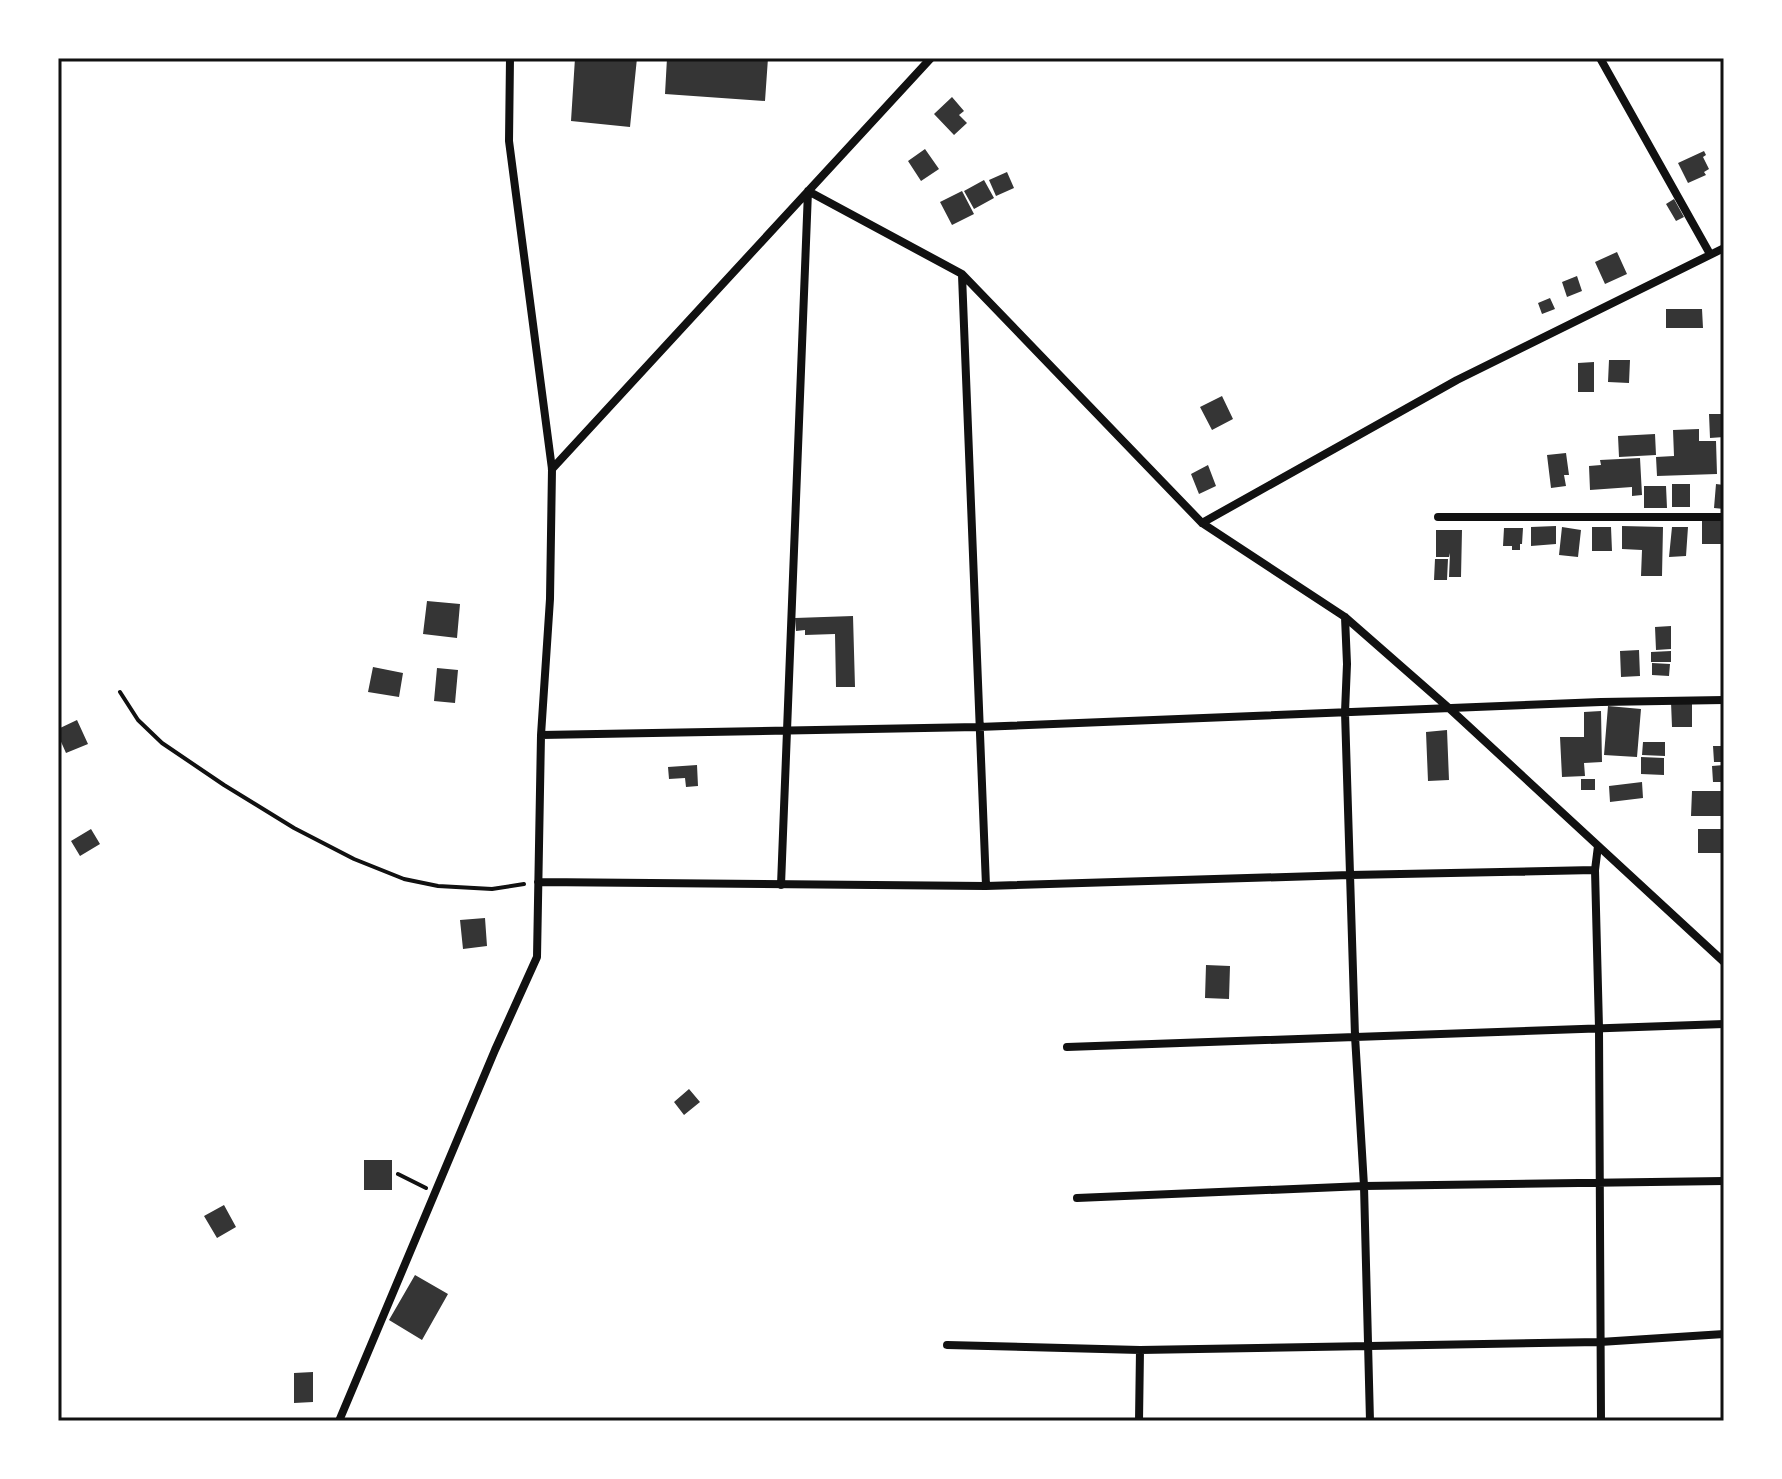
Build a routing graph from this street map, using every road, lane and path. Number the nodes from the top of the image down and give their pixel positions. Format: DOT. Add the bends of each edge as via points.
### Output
graph roads {
  1 [pos="510,58"];
  2 [pos="931,58"];
  3 [pos="1600,58"];
  4 [pos="808,191"];
  5 [pos="1719,252"];
  6 [pos="962,274"];
  7 [pos="552,469"];
  8 [pos="1438,517"];
  9 [pos="1724,517"];
  10 [pos="1202,523"];
  11 [pos="1345,617"];
  12 [pos="120,692"];
  13 [pos="1724,700"];
  14 [pos="1450,709"];
  15 [pos="1345,712"];
  16 [pos="978,727"];
  17 [pos="786,730"];
  18 [pos="541,735"];
  19 [pos="1598,846"];
  20 [pos="1595,870"];
  21 [pos="1350,875"];
  22 [pos="538,882"];
  23 [pos="781,885"];
  24 [pos="986,886"];
  25 [pos="1724,962"];
  26 [pos="1724,1024"];
  27 [pos="1599,1028"];
  28 [pos="1355,1036"];
  29 [pos="1067,1047"];
  30 [pos="398,1174"];
  31 [pos="1724,1181"];
  32 [pos="1598,1182"];
  33 [pos="1364,1186"];
  34 [pos="435,1193"];
  35 [pos="1077,1198"];
  36 [pos="1724,1334"];
  37 [pos="1600,1342"];
  38 [pos="947,1345"];
  39 [pos="1368,1346"];
  40 [pos="1140,1350"];
  41 [pos="339,1421"];
  42 [pos="1139,1421"];
  43 [pos="1370,1421"];
  44 [pos="1601,1421"];
  1 -- 7 [label="street" via="509,141"];
  2 -- 4 [label="street"];
  3 -- 5 [label="street"];
  4 -- 6 [label="street"];
  4 -- 7 [label="street"];
  4 -- 17 [label="street"];
  5 -- 10 [label="street" via="1457,380"];
  6 -- 10 [label="street"];
  6 -- 16 [label="street"];
  7 -- 18 [label="street"];
  8 -- 9 [label="street"];
  10 -- 11 [label="street"];
  11 -- 14 [label="street"];
  11 -- 15 [label="street"];
  12 -- 22 [label="path" via="162,743 294,828 354,859 438,886 492,889"];
  13 -- 14 [label="street"];
  14 -- 15 [label="street"];
  14 -- 19 [label="street"];
  15 -- 16 [label="street"];
  15 -- 21 [label="street"];
  16 -- 17 [label="street"];
  16 -- 24 [label="street"];
  17 -- 18 [label="street"];
  17 -- 23 [label="street"];
  18 -- 22 [label="street"];
  19 -- 20 [label="street"];
  19 -- 25 [label="street"];
  20 -- 21 [label="street"];
  20 -- 27 [label="street"];
  21 -- 24 [label="street"];
  21 -- 28 [label="street"];
  22 -- 23 [label="street"];
  22 -- 34 [label="street" via="537,957"];
  23 -- 24 [label="street"];
  26 -- 27 [label="street"];
  27 -- 28 [label="street"];
  27 -- 32 [label="street"];
  28 -- 29 [label="street"];
  28 -- 33 [label="street"];
  30 -- 34 [label="path"];
  31 -- 32 [label="street"];
  32 -- 33 [label="street"];
  32 -- 37 [label="street"];
  33 -- 35 [label="street"];
  33 -- 39 [label="street"];
  34 -- 41 [label="street"];
  36 -- 37 [label="street"];
  37 -- 39 [label="street"];
  37 -- 44 [label="street"];
  38 -- 40 [label="street"];
  39 -- 40 [label="street"];
  39 -- 43 [label="street"];
  40 -- 42 [label="street"];
}
